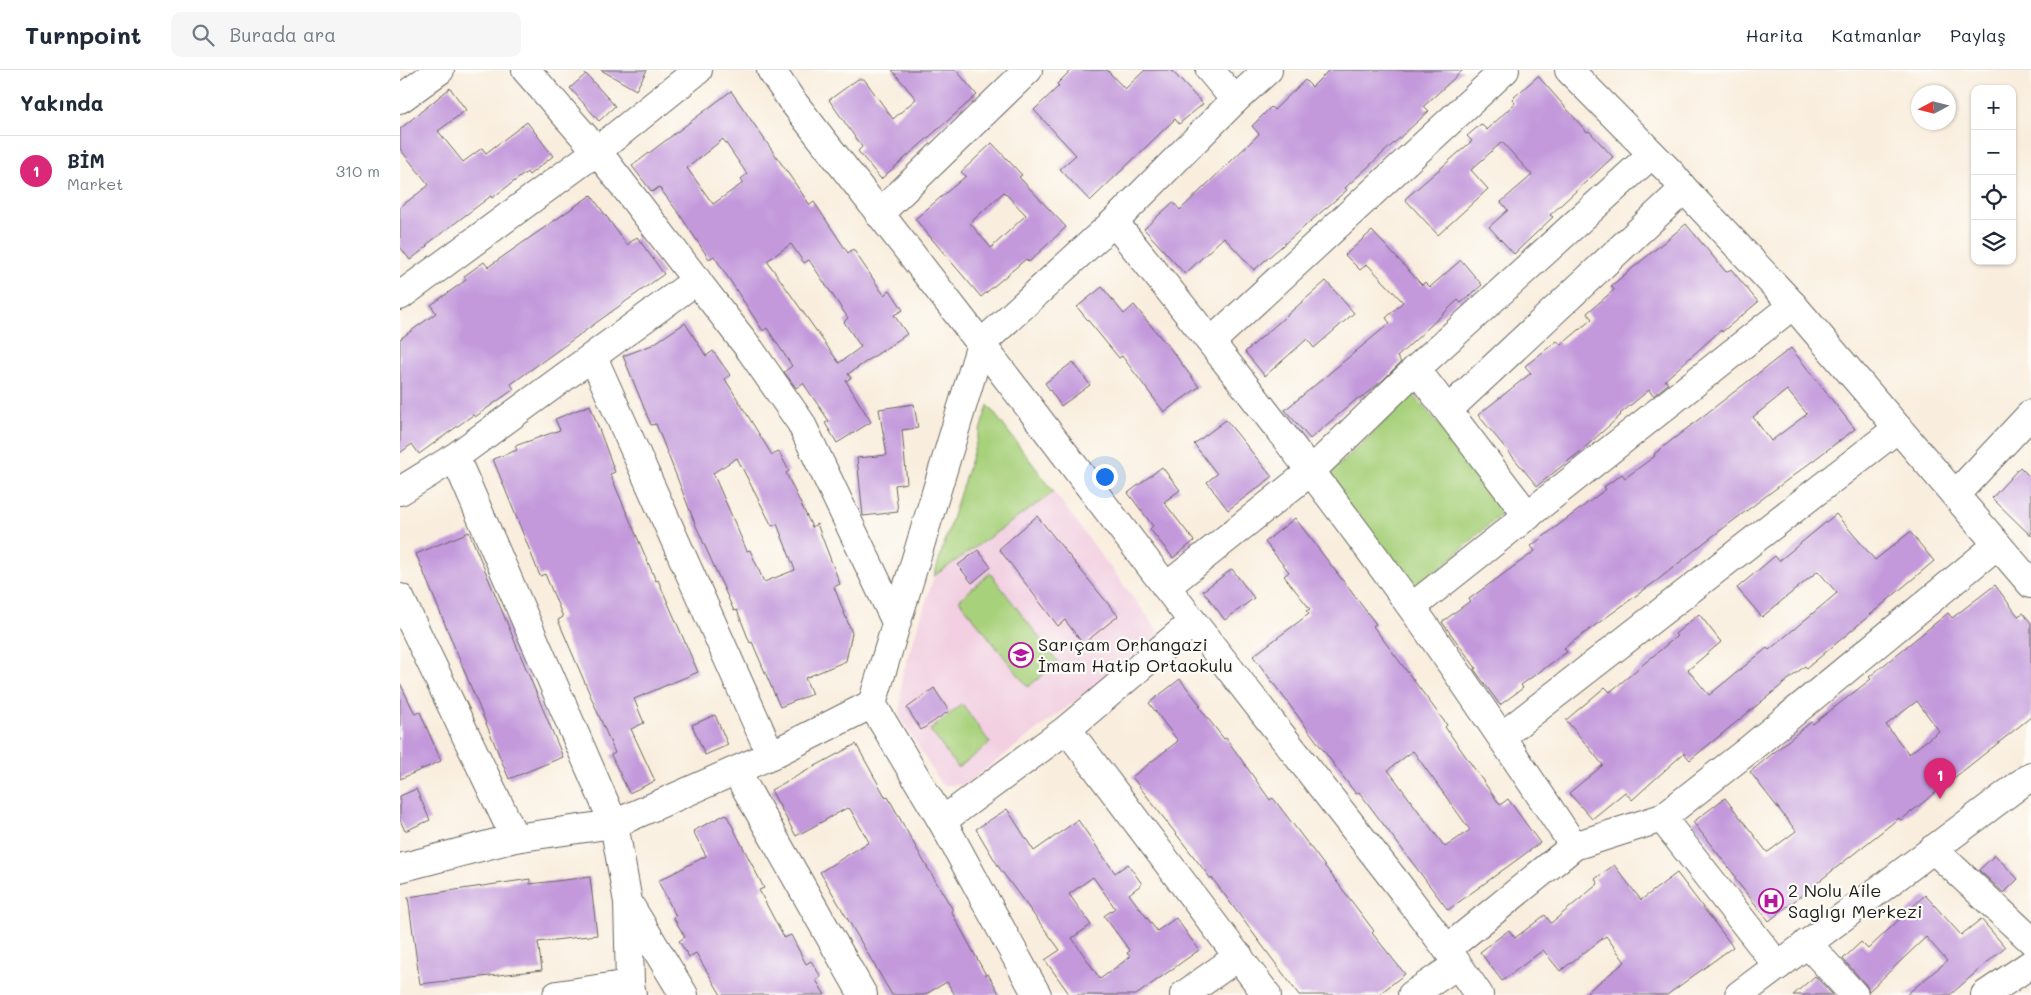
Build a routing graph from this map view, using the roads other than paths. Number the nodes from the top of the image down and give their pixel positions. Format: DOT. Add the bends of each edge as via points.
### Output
graph roads {
  1 [pos="440,70"];
  2 [pos="526,70"];
  3 [pos="698,70"];
  4 [pos="771,70"];
  5 [pos="1028,70"];
  6 [pos="1210,70"];
  7 [pos="1268,70"];
  8 [pos="1505,70"];
  9 [pos="1569,70"];
  10 [pos="999,80"];
  11 [pos="400,99"];
  12 [pos="1235,100"];
  13 [pos="597,150"];
  14 [pos="1652,154"];
  15 [pos="1684,189"];
  16 [pos="879,214"];
  17 [pos="1114,222"];
  18 [pos="697,280"];
  19 [pos="400,296"];
  20 [pos="1793,305"];
  21 [pos="1212,341"];
  22 [pos="981,344"];
  23 [pos="593,357"];
  24 [pos="1416,369"];
  25 [pos="1448,410"];
  26 [pos="2031,414"];
  27 [pos="1898,428"];
  28 [pos="455,457"];
  29 [pos="1311,471"];
  30 [pos="400,491"];
  31 [pos="1956,494"];
  32 [pos="1528,516"];
  33 [pos="1998,545"];
  34 [pos="2031,584"];
  35 [pos="1166,587"];
  36 [pos="400,598"];
  37 [pos="1412,607"];
  38 [pos="896,622"];
  39 [pos="1193,622"];
  40 [pos="872,704"];
  41 [pos="1067,729"];
  42 [pos="1502,736"];
  43 [pos="771,755"];
  44 [pos="736,771"];
  45 [pos="2031,776"];
  46 [pos="1662,818"];
  47 [pos="942,821"];
  48 [pos="614,824"];
  49 [pos="515,838"];
  50 [pos="1574,846"];
  51 [pos="1933,849"];
  52 [pos="400,868"];
  53 [pos="628,902"];
  54 [pos="2031,940"];
  55 [pos="1807,943"];
  56 [pos="1239,956"];
  57 [pos="1452,957"];
  58 [pos="2031,964"];
  59 [pos="1778,966"];
  60 [pos="631,990"];
  61 [pos="557,995"];
  62 [pos="684,995"];
  63 [pos="863,995"];
  64 [pos="1037,995"];
  65 [pos="1184,995"];
  66 [pos="1267,995"];
  67 [pos="1412,995"];
  68 [pos="1479,995"];
  69 [pos="1738,995"];
  70 [pos="1854,995"];
  71 [pos="1985,995"];
  1 -- 11 [label="street"];
  2 -- 13 [label="street"];
  3 -- 13 [label="street"];
  4 -- 16 [label="street"];
  5 -- 10 [label="street"];
  6 -- 12 [label="street"];
  7 -- 12 [label="street"];
  8 -- 21 [label="street"];
  9 -- 14 [label="street"];
  10 -- 16 [label="street"];
  12 -- 17 [label="street"];
  13 -- 18 [label="street"];
  13 -- 19 [label="street"];
  14 -- 15 [label="street"];
  14 -- 24 [label="street"];
  15 -- 20 [label="street"];
  15 -- 25 [label="street"];
  16 -- 22 [label="street"];
  17 -- 21 [label="street"];
  17 -- 22 [label="street"];
  18 -- 23 [label="street"];
  18 -- 38 [label="street" via="801,423"];
  20 -- 27 [label="street"];
  20 -- 32 [label="street"];
  21 -- 29 [label="street"];
  22 -- 35 [label="street"];
  22 -- 38 [label="street"];
  23 -- 28 [label="street"];
  23 -- 43 [label="street"];
  24 -- 25 [label="street"];
  24 -- 29 [label="street"];
  25 -- 32 [label="street"];
  26 -- 31 [label="street"];
  27 -- 31 [label="street"];
  27 -- 42 [label="street"];
  28 -- 30 [label="street"];
  28 -- 48 [label="street"];
  29 -- 35 [label="street"];
  29 -- 37 [label="street"];
  31 -- 33 [label="street"];
  32 -- 37 [label="street"];
  33 -- 34 [label="street"];
  33 -- 46 [label="street"];
  35 -- 39 [label="street"];
  36 -- 49 [label="street"];
  37 -- 42 [label="street"];
  38 -- 40 [label="street"];
  39 -- 41 [label="street"];
  39 -- 57 [label="street"];
  40 -- 43 [label="street"];
  40 -- 47 [label="street"];
  41 -- 47 [label="street"];
  41 -- 56 [label="street"];
  42 -- 50 [label="street"];
  43 -- 44 [label="street"];
  44 -- 48 [label="street"];
  44 -- 63 [label="street"];
  45 -- 51 [label="street"];
  46 -- 50 [label="street"];
  46 -- 59 [label="street"];
  47 -- 64 [label="street"];
  48 -- 49 [label="street"];
  48 -- 53 [label="street"];
  49 -- 52 [label="street"];
  50 -- 57 [label="street"];
  51 -- 54 [label="street"];
  51 -- 55 [label="street"];
  53 -- 60 [label="street"];
  53 -- 62 [label="street"];
  55 -- 59 [label="street"];
  55 -- 70 [label="street"];
  56 -- 65 [label="street"];
  56 -- 66 [label="street"];
  57 -- 67 [label="street"];
  57 -- 68 [label="street"];
  58 -- 71 [label="street"];
  59 -- 69 [label="street"];
  60 -- 61 [label="street"];
}
